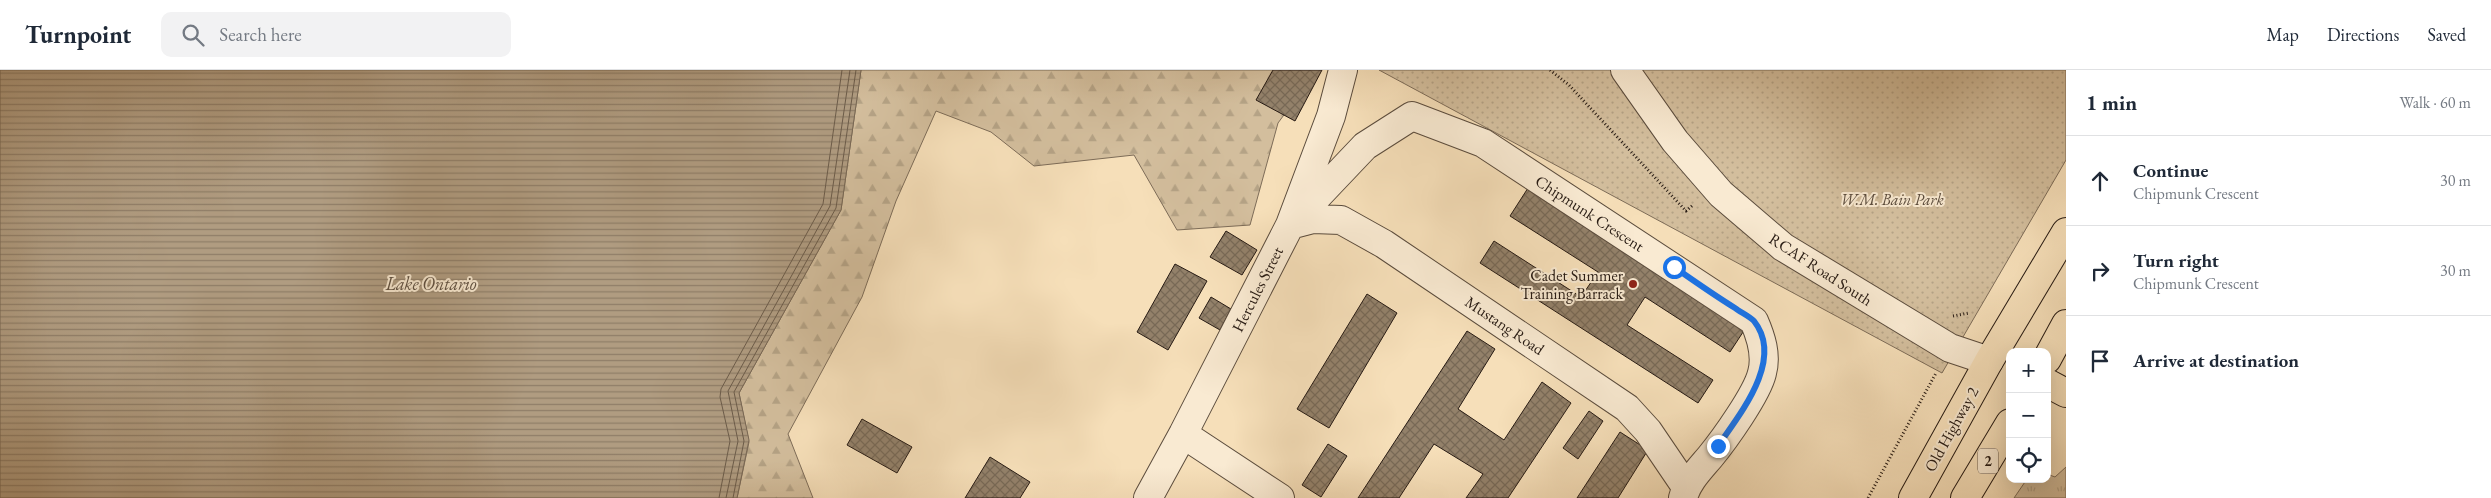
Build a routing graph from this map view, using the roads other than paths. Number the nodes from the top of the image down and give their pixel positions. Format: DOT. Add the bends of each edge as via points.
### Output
graph roads {
  1 [pos="1343,70"];
  2 [pos="1625,70"];
  3 [pos="1290,225"];
  4 [pos="2066,232"];
  5 [pos="2066,324"];
  6 [pos="2051,352"];
  7 [pos="1999,364"];
  8 [pos="2051,385"];
  9 [pos="2066,394"];
  10 [pos="2006,430"];
  11 [pos="1183,434"];
  12 [pos="1684,492"];
  13 [pos="1148,498"];
  14 [pos="1280,498"];
  15 [pos="1913,498"];
  16 [pos="1966,498"];
  1 -- 3 [label="lane, Hercules Street" via="1330,116"];
  2 -- 7 [label="lane, RCAF Road South" via="1675,140 1728,200 1783,247 1950,348"];
  3 -- 11 [label="lane, Hercules Street"];
  3 -- 12 [label="lane, Mustang Road" via="1313,219 1341,220 1384,244 1627,408 1648,431"];
  3 -- 12 [label="lane, Chipmunk Crescent" via="1365,146 1412,116 1483,142 1754,321 1763,350 1762,373 1744,407"];
  4 -- 7 [label="main road, Old Highway 2"];
  5 -- 6 [label="main road"];
  7 -- 15 [label="main road, Old Highway 2"];
  8 -- 9 [label="main road"];
  10 -- 16 [label="main road, 2"];
  11 -- 13 [label="lane, Hercules Street"];
  11 -- 14 [label="lane"];
}
